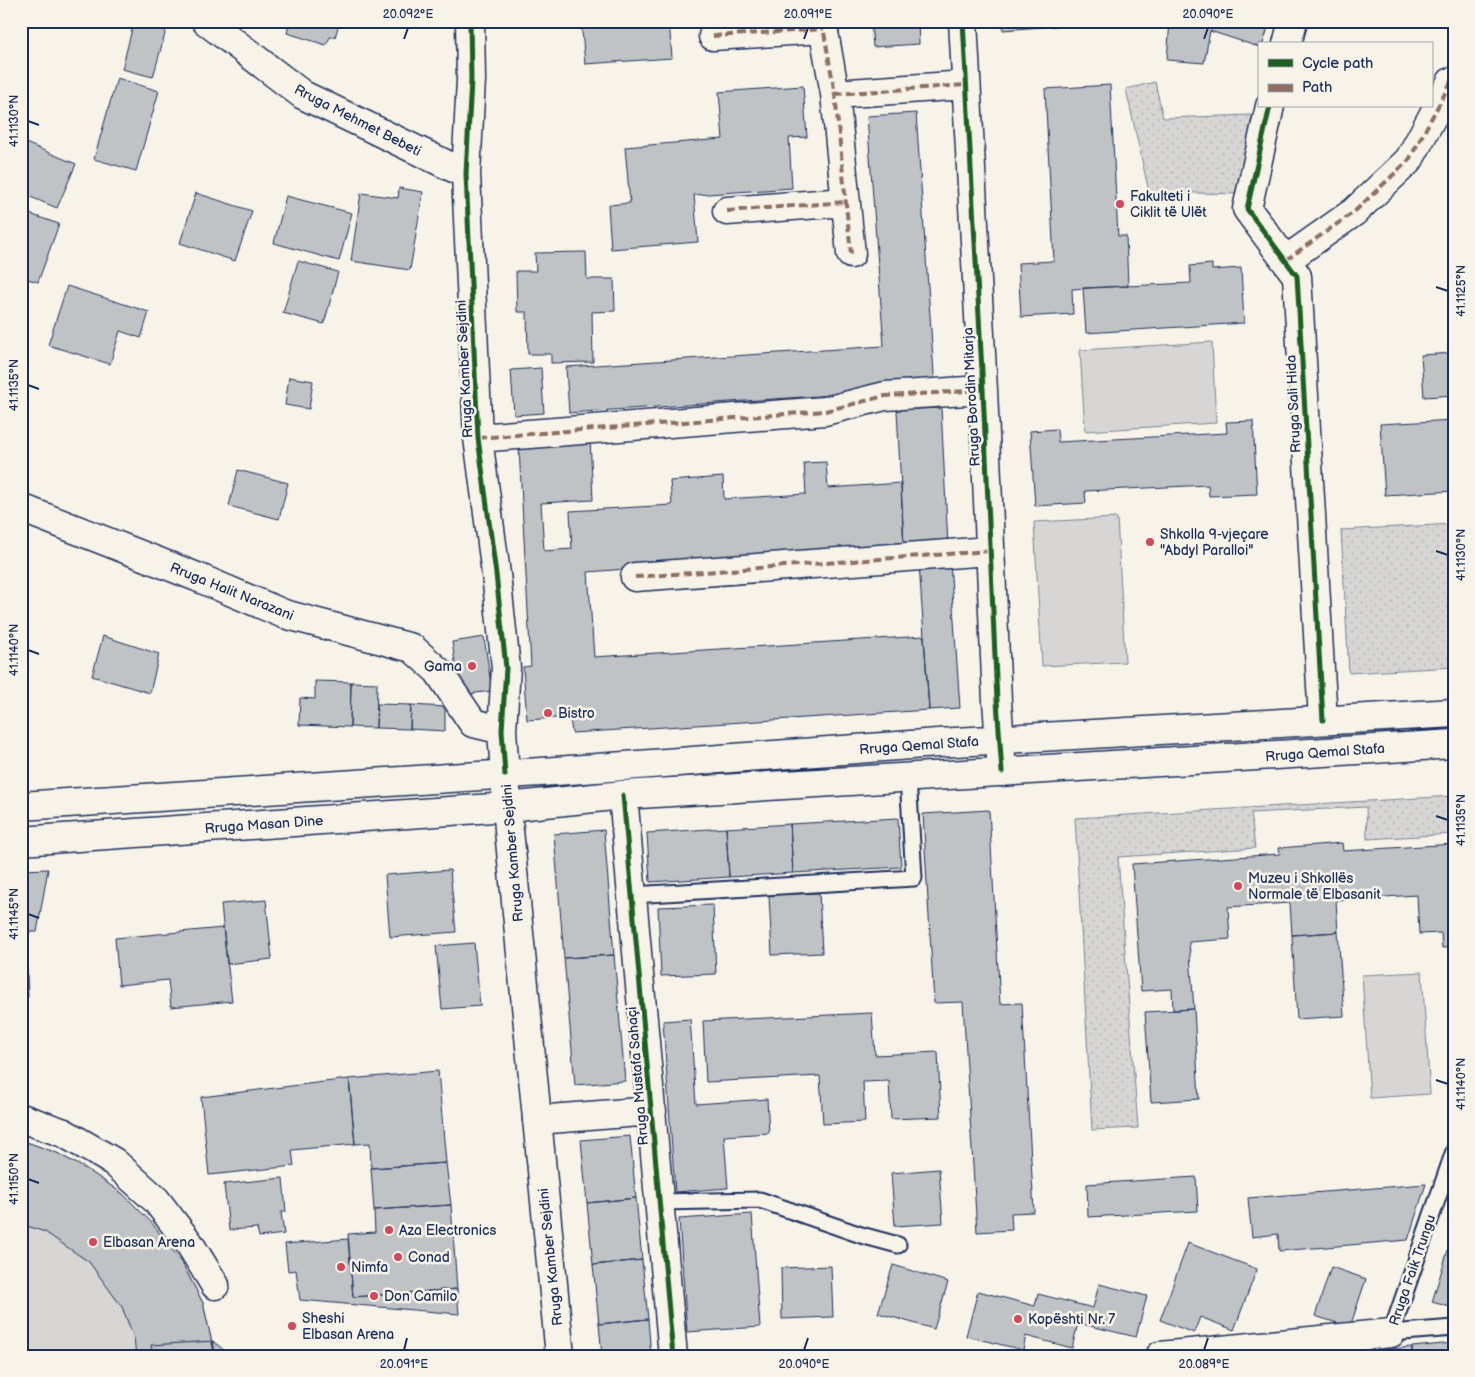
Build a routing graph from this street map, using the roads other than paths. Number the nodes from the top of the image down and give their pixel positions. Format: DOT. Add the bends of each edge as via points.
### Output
graph roads {
  1 [pos="206,21"];
  2 [pos="470,21"];
  3 [pos="963,21"];
  4 [pos="1293,21"];
  5 [pos="823,25"];
  6 [pos="713,36"];
  7 [pos="1288,42"];
  8 [pos="1454,83"];
  9 [pos="966,85"];
  10 [pos="835,94"];
  11 [pos="1270,108"];
  12 [pos="466,174"];
  13 [pos="846,202"];
  14 [pos="727,212"];
  15 [pos="851,254"];
  16 [pos="1286,260"];
  17 [pos="983,390"];
  18 [pos="478,438"];
  19 [pos="21,508"];
  20 [pos="989,551"];
  21 [pos="635,577"];
  22 [pos="1454,713"];
  23 [pos="1323,720"];
  24 [pos="502,730"];
  25 [pos="1000,739"];
  26 [pos="1454,744"];
  27 [pos="1002,772"];
  28 [pos="505,775"];
  29 [pos="908,777"];
  30 [pos="623,795"];
  31 [pos="21,806"];
  32 [pos="507,807"];
  33 [pos="21,842"];
  34 [pos="632,894"];
  35 [pos="652,1111"];
  36 [pos="21,1118"];
  37 [pos="537,1120"];
  38 [pos="1454,1151"];
  39 [pos="660,1202"];
  40 [pos="898,1245"];
  41 [pos="215,1285"];
  42 [pos="1454,1328"];
  43 [pos="1391,1333"];
  44 [pos="560,1356"];
  45 [pos="673,1356"];
  46 [pos="1160,1356"];
  1 -- 12 [label="street, Rruga Mehmet Bebeti" via="303,95"];
  2 -- 12 [label="street, Rruga Kamber Sejdini" via="471,80"];
  3 -- 9 [label="street, Rruga Borodin Mitarja"];
  4 -- 7 [label="street"];
  5 -- 6 [label="street"];
  5 -- 10 [label="street"];
  8 -- 16 [label="street" via="1450,82 1409,160 1354,212"];
  9 -- 10 [label="street"];
  9 -- 17 [label="street, Rruga Borodin Mitarja"];
  10 -- 13 [label="street"];
  11 -- 16 [label="street, Rruga Sali Hida" via="1247,209"];
  12 -- 18 [label="street, Rruga Kamber Sejdini"];
  13 -- 14 [label="street"];
  13 -- 15 [label="street"];
  16 -- 23 [label="street, Rruga Sali Hida" via="1297,276"];
  17 -- 18 [label="street" via="885,396 825,411"];
  17 -- 20 [label="street, Rruga Borodin Mitarja"];
  18 -- 24 [label="street, Rruga Kamber Sejdini" via="506,668"];
  19 -- 24 [label="street, Rruga Halit Narazani" via="284,614 412,648 438,671 472,723"];
  20 -- 21 [label="street"];
  20 -- 25 [label="street, Rruga Borodin Mitarja"];
  22 -- 23 [label="street, Rruga Qemal Stafa"];
  23 -- 25 [label="street, Rruga Qemal Stafa"];
  24 -- 28 [label="street, Rruga Kamber Sejdini"];
  25 -- 27 [label="street, Rruga Borodin Mitarja"];
  25 -- 28 [label="street, Rruga Qemal Stafa"];
  26 -- 27 [label="street, Rruga Qemal Stafa"];
  27 -- 29 [label="street, Rruga Qemal Stafa"];
  28 -- 31 [label="street"];
  28 -- 32 [label="street, Rruga Kamber Sejdini"];
  29 -- 30 [label="street, Rruga Qemal Stafa"];
  29 -- 34 [label="lane" via="914,878"];
  30 -- 32 [label="street, Rruga Qemal Stafa"];
  30 -- 34 [label="street, Rruga Mustafa Sahaçi"];
  32 -- 33 [label="street, Rruga Masan Dine"];
  32 -- 37 [label="street, Rruga Kamber Sejdini"];
  34 -- 35 [label="street, Rruga Mustafa Sahaçi"];
  35 -- 37 [label="street, Rruga Mustafa Sahaçi"];
  35 -- 39 [label="street, Rruga Mustafa Sahaçi"];
  36 -- 41 [label="street" via="64,1133 114,1162 156,1200 189,1243"];
  37 -- 44 [label="street, Rruga Kamber Sejdini"];
  38 -- 43 [label="lane, Rruga Faik Trungu"];
  39 -- 40 [label="lane" via="760,1200"];
  39 -- 45 [label="street, Rruga Mustafa Sahaçi"];
  42 -- 43 [label="lane"];
  43 -- 46 [label="street"];
}
